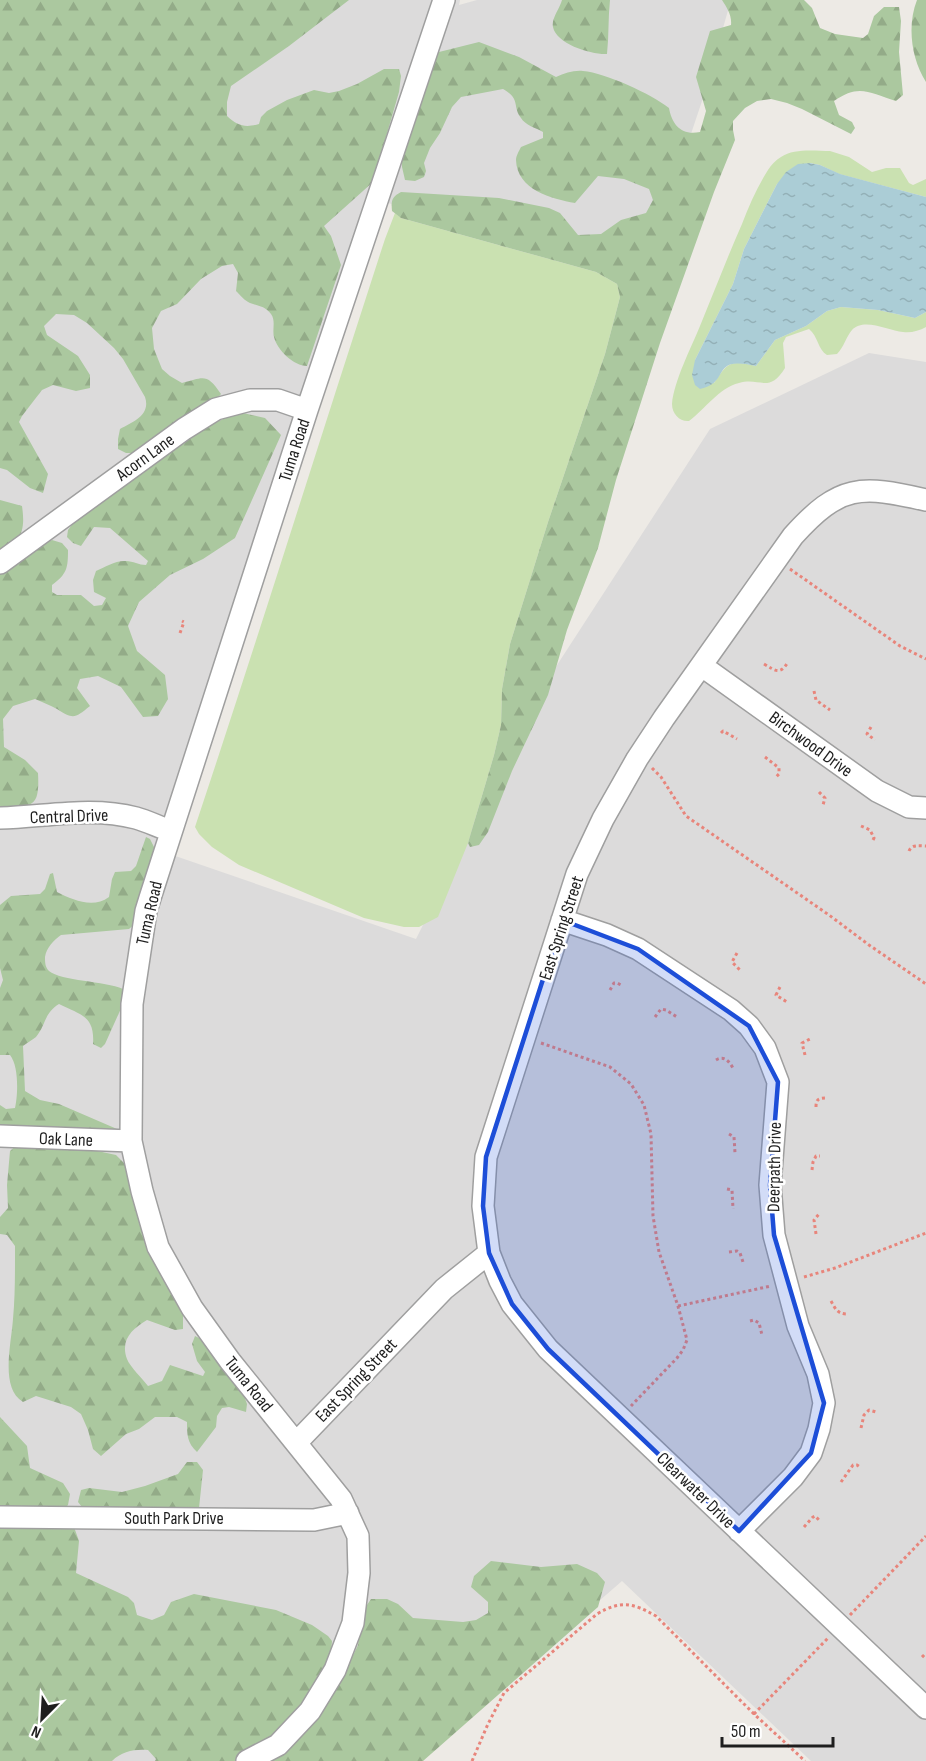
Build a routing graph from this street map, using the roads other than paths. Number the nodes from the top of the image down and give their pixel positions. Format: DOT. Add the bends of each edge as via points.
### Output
graph roads {
  1 [pos="444,0"];
  2 [pos="307,410"];
  3 [pos="926,500"];
  4 [pos="0,563"];
  5 [pos="702,666"];
  6 [pos="926,808"];
  7 [pos="0,818"];
  8 [pos="171,831"];
  9 [pos="562,920"];
  10 [pos="0,1136"];
  11 [pos="131,1141"];
  12 [pos="489,1253"];
  13 [pos="297,1442"];
  14 [pos="348,1513"];
  15 [pos="0,1517"];
  16 [pos="739,1531"];
  17 [pos="926,1708"];
  18 [pos="247,1761"];
  1 -- 2 [label="street, Tuma Road"];
  2 -- 4 [label="street, Acorn Lane" via="278,400 250,400 216,409"];
  2 -- 8 [label="street, Tuma Road"];
  3 -- 5 [label="street, East Spring Street" via="870,490 847,493 828,502 793,536"];
  5 -- 6 [label="street, Birchwood Drive" via="877,791 909,807"];
  5 -- 9 [label="street, East Spring Street" via="617,792 577,874"];
  7 -- 8 [label="street, Central Drive" via="93,812 137,818"];
  8 -- 11 [label="street, Tuma Road" via="146,911 132,1004"];
  9 -- 12 [label="street, East Spring Street" via="486,1157 483,1206"];
  9 -- 16 [label="street, Deerpath Drive" via="638,949 730,1010 749,1026 765,1048 777,1082 770,1185 774,1235 824,1404 811,1453 793,1477"];
  10 -- 11 [label="street, Oak Lane"];
  11 -- 13 [label="street, Tuma Road" via="158,1247 192,1308"];
  12 -- 13 [label="street, East Spring Street" via="444,1289"];
  12 -- 16 [label="street, Clearwater Drive" via="512,1304 548,1349"];
  13 -- 14 [label="street, Tuma Road"];
  14 -- 15 [label="street, South Park Drive" via="314,1520"];
  14 -- 18 [label="street, Tuma Road" via="358,1536 359,1574 353,1623 335,1670 310,1711 278,1745"];
  16 -- 17 [label="street, Clearwater Drive"];
}
